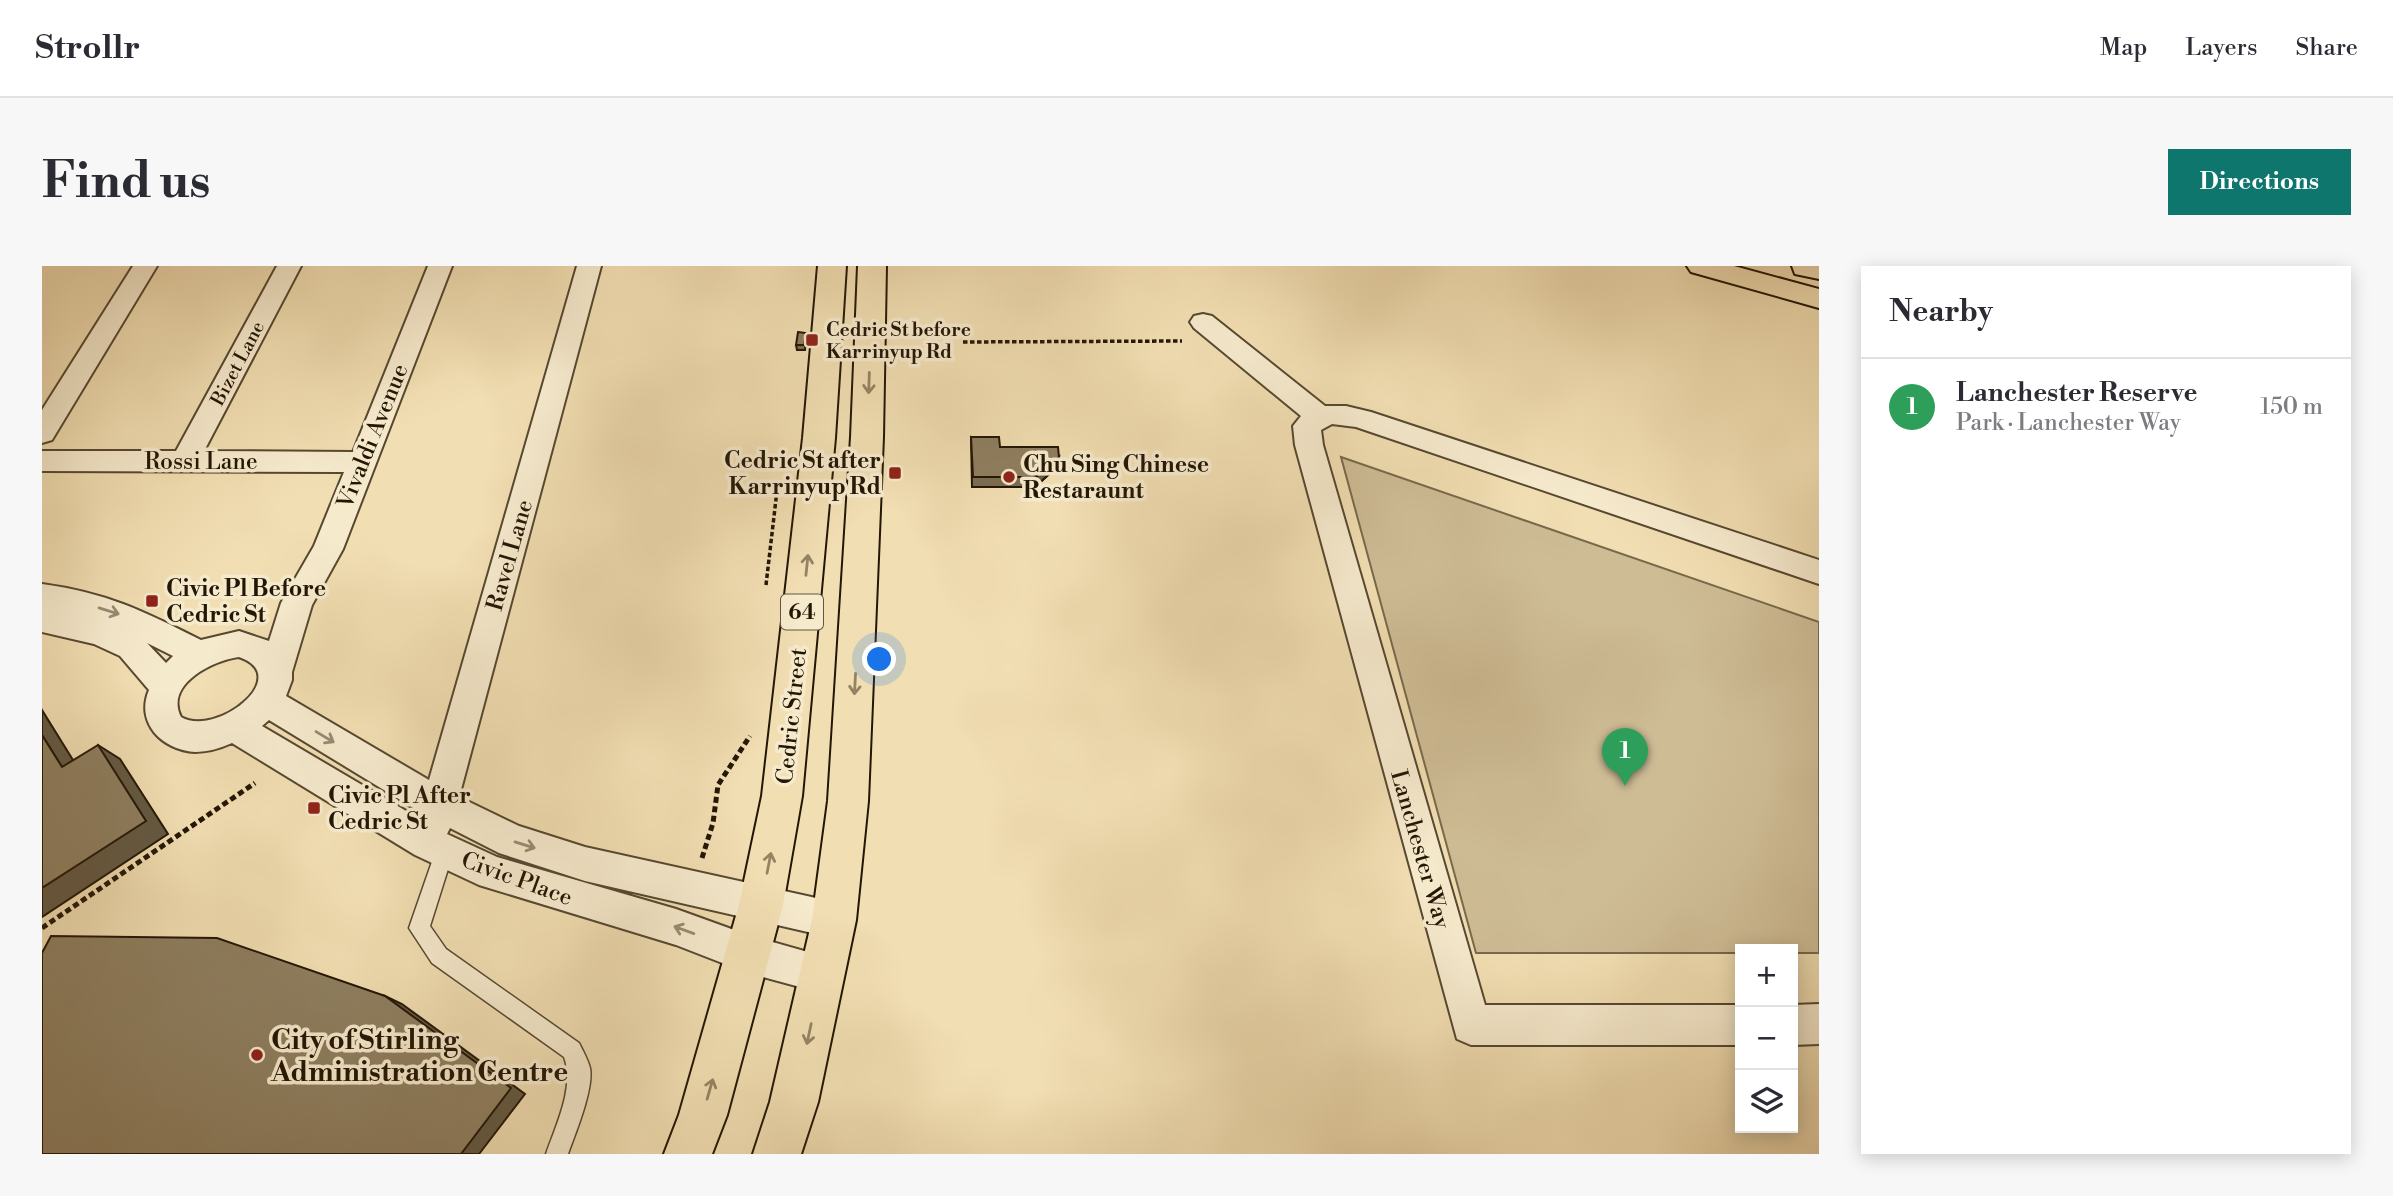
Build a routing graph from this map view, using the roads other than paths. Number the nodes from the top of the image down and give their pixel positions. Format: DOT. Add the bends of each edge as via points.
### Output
graph roads {
  1 [pos="145,266"];
  2 [pos="289,266"];
  3 [pos="440,266"];
  4 [pos="589,266"];
  5 [pos="832,266"];
  6 [pos="872,266"];
  7 [pos="1701,266"];
  8 [pos="1819,299"];
  9 [pos="1209,327"];
  10 [pos="1319,416"];
  11 [pos="42,433"];
  12 [pos="867,437"];
  13 [pos="819,438"];
  14 [pos="186,460"];
  15 [pos="42,461"];
  16 [pos="360,462"];
  17 [pos="1819,572"];
  18 [pos="42,597"];
  19 [pos="297,603"];
  20 [pos="42,618"];
  21 [pos="239,644"];
  22 [pos="200,655"];
  23 [pos="166,686"];
  24 [pos="271,686"];
  25 [pos="236,728"];
  26 [pos="439,805"];
  27 [pos="437,847"];
  28 [pos="761,905"];
  29 [pos="834,920"];
  30 [pos="748,954"];
  31 [pos="822,974"];
  32 [pos="1819,1024"];
  33 [pos="1735,1025"];
  34 [pos="1798,1025"];
  35 [pos="557,1154"];
  36 [pos="688,1154"];
  37 [pos="777,1154"];
  1 -- 11 [label="street"];
  2 -- 14 [label="street, Bizet Lane"];
  3 -- 16 [label="street, Vivaldi Avenue"];
  4 -- 26 [label="street, Ravel Lane"];
  5 -- 13 [label="main road, Cedric Street / 64"];
  6 -- 12 [label="main road, one-way"];
  7 -- 8 [label="main road"];
  9 -- 10 [label="street"];
  10 -- 17 [label="street" via="1339,413 1361,419"];
  10 -- 33 [label="street, Lanchester Way" via="1307,426 1309,445 1471,1025"];
  12 -- 13 [label="main road"];
  12 -- 29 [label="main road, one-way" via="848,801"];
  28 -- 13 [label="main road, Cedric Street / 64, one-way" via="782,796"];
  14 -- 15 [label="street, Rossi Lane"];
  14 -- 16 [label="street, Rossi Lane"];
  16 -- 19 [label="street, Vivaldi Avenue" via="328,549"];
  18 -- 22 [label="street, one-way" via="118,613"];
  19 -- 21 [label="street, Vivaldi Avenue"];
  19 -- 24 [label="street, Vivaldi Avenue"];
  20 -- 23 [label="street" via="101,632 131,647"];
  21 -- 22 [label="street"];
  21 -- 24 [label="street, Civic Place" via="264,651 272,660"];
  22 -- 23 [label="street"];
  23 -- 25 [label="street" via="161,716 180,735 217,735"];
  24 -- 25 [label="street" via="254,716"];
  24 -- 26 [label="street, Civic Place, one-way"];
  25 -- 27 [label="street, Civic Place"];
  26 -- 27 [label="street, Ravel Lane"];
  26 -- 28 [label="street, Civic Place, one-way" via="512,841"];
  30 -- 27 [label="street, Civic Place, one-way" via="676,927 492,873"];
  27 -- 35 [label="lane" via="419,928 439,956 572,1050 580,1071"];
  28 -- 29 [label="street, Civic Place"];
  28 -- 30 [label="main road, Cedric Street / 64"];
  29 -- 31 [label="main road"];
  30 -- 31 [label="street, Civic Place"];
  36 -- 30 [label="main road, Cedric Street / 64, one-way"];
  31 -- 37 [label="main road, one-way" via="794,1102"];
  32 -- 34 [label="street"];
}
